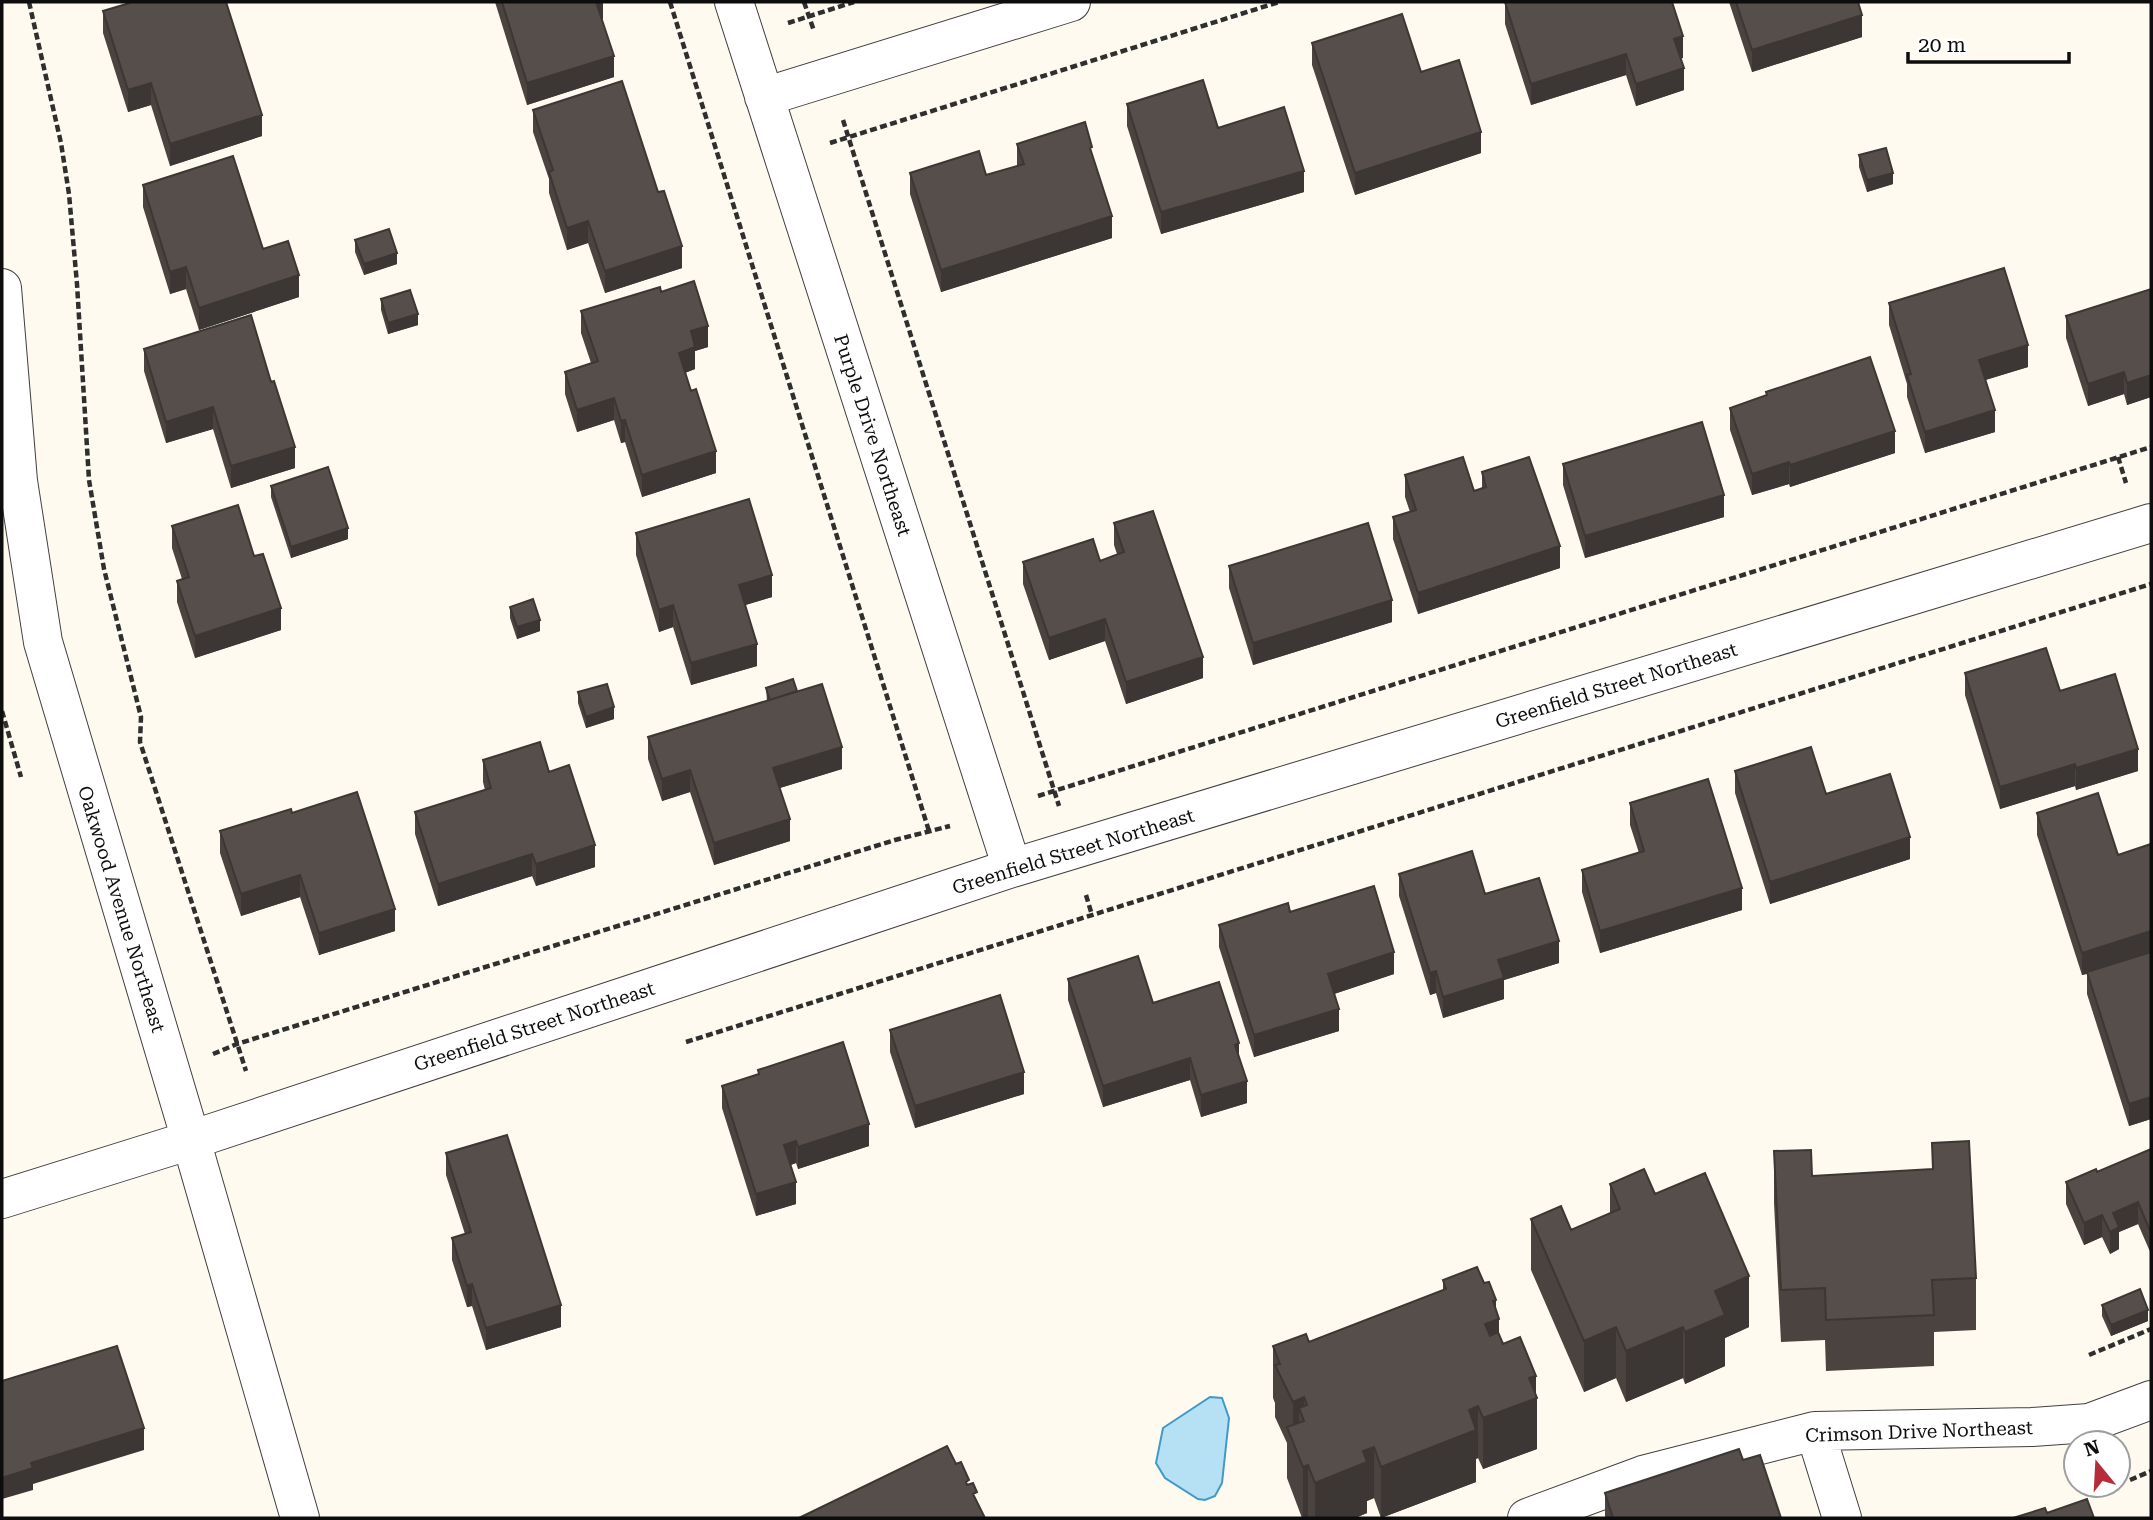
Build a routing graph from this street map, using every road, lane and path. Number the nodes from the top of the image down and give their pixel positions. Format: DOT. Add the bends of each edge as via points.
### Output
graph roads {
  1 [pos="29,2"];
  2 [pos="670,2"];
  3 [pos="734,2"];
  4 [pos="804,2"];
  5 [pos="854,2"];
  6 [pos="1071,2"];
  7 [pos="1279,2"];
  8 [pos="809,16"];
  9 [pos="785,24"];
  10 [pos="817,41"];
  11 [pos="764,97"];
  12 [pos="841,113"];
  13 [pos="848,137"];
  14 [pos="823,146"];
  15 [pos="2,288"];
  16 [pos="4,326"];
  17 [pos="2151,447"];
  18 [pos="2118,457"];
  19 [pos="2128,489"];
  20 [pos="2151,523"];
  21 [pos="2151,584"];
  22 [pos="2,711"];
  23 [pos="21,777"];
  24 [pos="1054,791"];
  25 [pos="1027,800"];
  26 [pos="1060,809"];
  27 [pos="957,824"];
  28 [pos="929,831"];
  29 [pos="1012,869"];
  30 [pos="1083,887"];
  31 [pos="1092,915"];
  32 [pos="686,1042"];
  33 [pos="237,1044"];
  34 [pos="212,1054"];
  35 [pos="246,1071"];
  36 [pos="191,1140"];
  37 [pos="2,1199"];
  38 [pos="2151,1329"];
  39 [pos="2090,1355"];
  40 [pos="2151,1400"];
  41 [pos="1815,1431"];
  42 [pos="2151,1471"];
  43 [pos="2132,1479"];
  44 [pos="300,1518"];
  45 [pos="1527,1518"];
  46 [pos="1842,1518"];
  1 -- 33 [label="path" via="69,194 89,480 104,569 141,717 140,742"];
  2 -- 28 [label="path"];
  3 -- 11 [label="street, Purple Drive Northeast"];
  4 -- 8 [label="path"];
  5 -- 8 [label="path"];
  6 -- 11 [label="street"];
  7 -- 13 [label="path"];
  8 -- 9 [label="path"];
  8 -- 10 [label="path"];
  11 -- 29 [label="street, Purple Drive Northeast"];
  12 -- 13 [label="path"];
  13 -- 14 [label="path"];
  13 -- 24 [label="path"];
  15 -- 16 [label="street, Oakwood Avenue Northeast"];
  16 -- 36 [label="street, Oakwood Avenue Northeast" via="18,481 43,642"];
  17 -- 18 [label="path"];
  18 -- 19 [label="path"];
  18 -- 24 [label="path"];
  20 -- 29 [label="street, Greenfield Street Northeast"];
  21 -- 31 [label="path"];
  22 -- 23 [label="path"];
  24 -- 25 [label="path"];
  24 -- 26 [label="path"];
  27 -- 28 [label="path"];
  28 -- 33 [label="path"];
  29 -- 36 [label="street, Greenfield Street Northeast"];
  30 -- 31 [label="path"];
  31 -- 32 [label="path"];
  33 -- 34 [label="path"];
  33 -- 35 [label="path"];
  36 -- 37 [label="street, Greenfield Street Northeast"];
  36 -- 44 [label="street, Oakwood Avenue Northeast"];
  38 -- 39 [label="path"];
  40 -- 41 [label="street, Crimson Drive Northeast" via="2089,1423"];
  41 -- 45 [label="street, Crimson Drive Northeast" via="1643,1475"];
  41 -- 46 [label="street"];
  42 -- 43 [label="path"];
}
